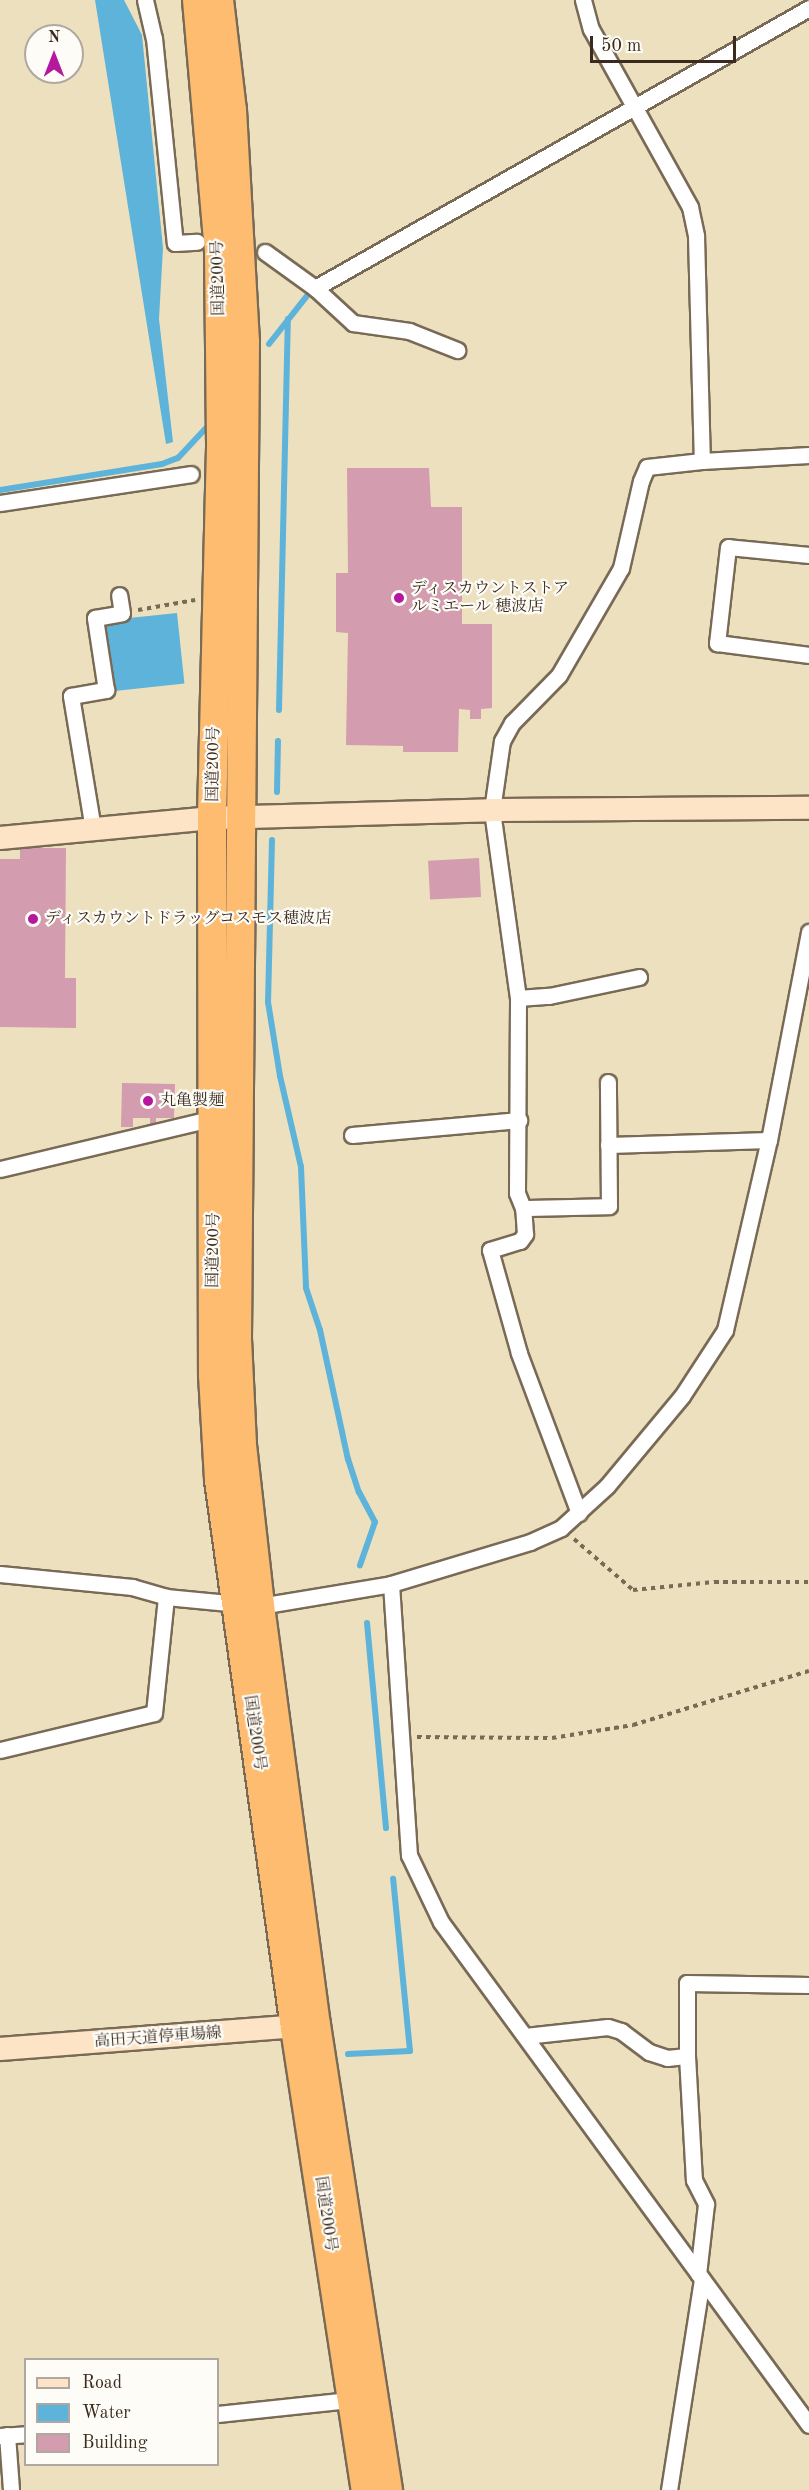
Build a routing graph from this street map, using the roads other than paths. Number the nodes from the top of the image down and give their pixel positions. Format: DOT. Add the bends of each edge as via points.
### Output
graph roads {
  1 [pos="145,0"];
  2 [pos="197,0"];
  3 [pos="219,0"];
  4 [pos="583,0"];
  5 [pos="809,8"];
  6 [pos="636,106"];
  7 [pos="197,242"];
  8 [pos="265,252"];
  9 [pos="315,288"];
  10 [pos="457,350"];
  11 [pos="809,455"];
  12 [pos="702,461"];
  13 [pos="191,474"];
  14 [pos="0,503"];
  15 [pos="809,555"];
  16 [pos="119,595"];
  17 [pos="809,655"];
  18 [pos="809,808"];
  19 [pos="492,810"];
  20 [pos="240,817"];
  21 [pos="212,818"];
  22 [pos="93,829"];
  23 [pos="0,838"];
  24 [pos="809,932"];
  25 [pos="639,977"];
  26 [pos="518,998"];
  27 [pos="608,1082"];
  28 [pos="228,1117"];
  29 [pos="519,1120"];
  30 [pos="352,1135"];
  31 [pos="769,1140"];
  32 [pos="608,1145"];
  33 [pos="0,1169"];
  34 [pos="523,1208"];
  35 [pos="579,1513"];
  36 [pos="0,1574"];
  37 [pos="391,1584"];
  38 [pos="166,1597"];
  39 [pos="248,1605"];
  40 [pos="0,1750"];
  41 [pos="809,1985"];
  42 [pos="306,2026"];
  43 [pos="525,2036"];
  44 [pos="0,2049"];
  45 [pos="687,2056"];
  46 [pos="700,2277"];
  47 [pos="363,2398"];
  48 [pos="219,2414"];
  49 [pos="809,2425"];
  50 [pos="24,2434"];
  51 [pos="4,2436"];
  52 [pos="11,2490"];
  53 [pos="366,2490"];
  54 [pos="388,2490"];
  55 [pos="669,2490"];
  1 -- 7 [label="street" via="154,38 175,243"];
  2 -- 21 [label="highway, 国道200号" via="219,252 221,447"];
  3 -- 20 [label="highway, 国道200号" via="232,110 245,342"];
  4 -- 6 [label="street" via="591,29"];
  5 -- 6 [label="street"];
  6 -- 9 [label="street"];
  6 -- 12 [label="street" via="690,207 696,236"];
  8 -- 9 [label="street"];
  9 -- 10 [label="street" via="353,323 409,331"];
  11 -- 12 [label="street"];
  12 -- 19 [label="street" via="647,467 621,568 559,675 512,723 502,741"];
  13 -- 14 [label="street"];
  15 -- 17 [label="street" via="728,547 717,643"];
  16 -- 22 [label="street" via="122,613 95,618 106,690 71,696"];
  18 -- 19 [label="street"];
  19 -- 20 [label="street"];
  19 -- 26 [label="street"];
  20 -- 21 [label="street"];
  20 -- 28 [label="highway, 国道200号"];
  21 -- 22 [label="street"];
  21 -- 28 [label="highway, 国道200号"];
  22 -- 23 [label="street"];
  24 -- 31 [label="street"];
  25 -- 26 [label="street" via="549,996"];
  26 -- 29 [label="street"];
  27 -- 32 [label="street"];
  28 -- 33 [label="street"];
  28 -- 39 [label="highway, 国道200号"];
  29 -- 30 [label="street"];
  29 -- 34 [label="street" via="517,1193"];
  31 -- 32 [label="street"];
  31 -- 35 [label="street" via="725,1330 682,1396"];
  32 -- 34 [label="street" via="609,1206"];
  34 -- 35 [label="street" via="525,1234 520,1241 490,1250 519,1353"];
  35 -- 37 [label="street" via="561,1528 530,1542"];
  36 -- 38 [label="street" via="132,1587"];
  37 -- 39 [label="street"];
  37 -- 43 [label="street" via="409,1855 441,1922"];
  38 -- 39 [label="street"];
  38 -- 40 [label="street" via="154,1713"];
  39 -- 42 [label="highway, 国道200号"];
  41 -- 45 [label="street" via="687,1983"];
  42 -- 44 [label="street, 高田天道停車場線"];
  42 -- 47 [label="highway, 国道200号"];
  43 -- 45 [label="street" via="608,2027 621,2031 649,2052 667,2058"];
  43 -- 46 [label="street"];
  45 -- 46 [label="street" via="694,2180 706,2204"];
  46 -- 49 [label="street"];
  46 -- 55 [label="street"];
  47 -- 48 [label="street"];
  47 -- 53 [label="highway, 国道200号"];
  47 -- 54 [label="highway, 国道200号"];
  50 -- 51 [label="street"];
  51 -- 52 [label="street"];
}
